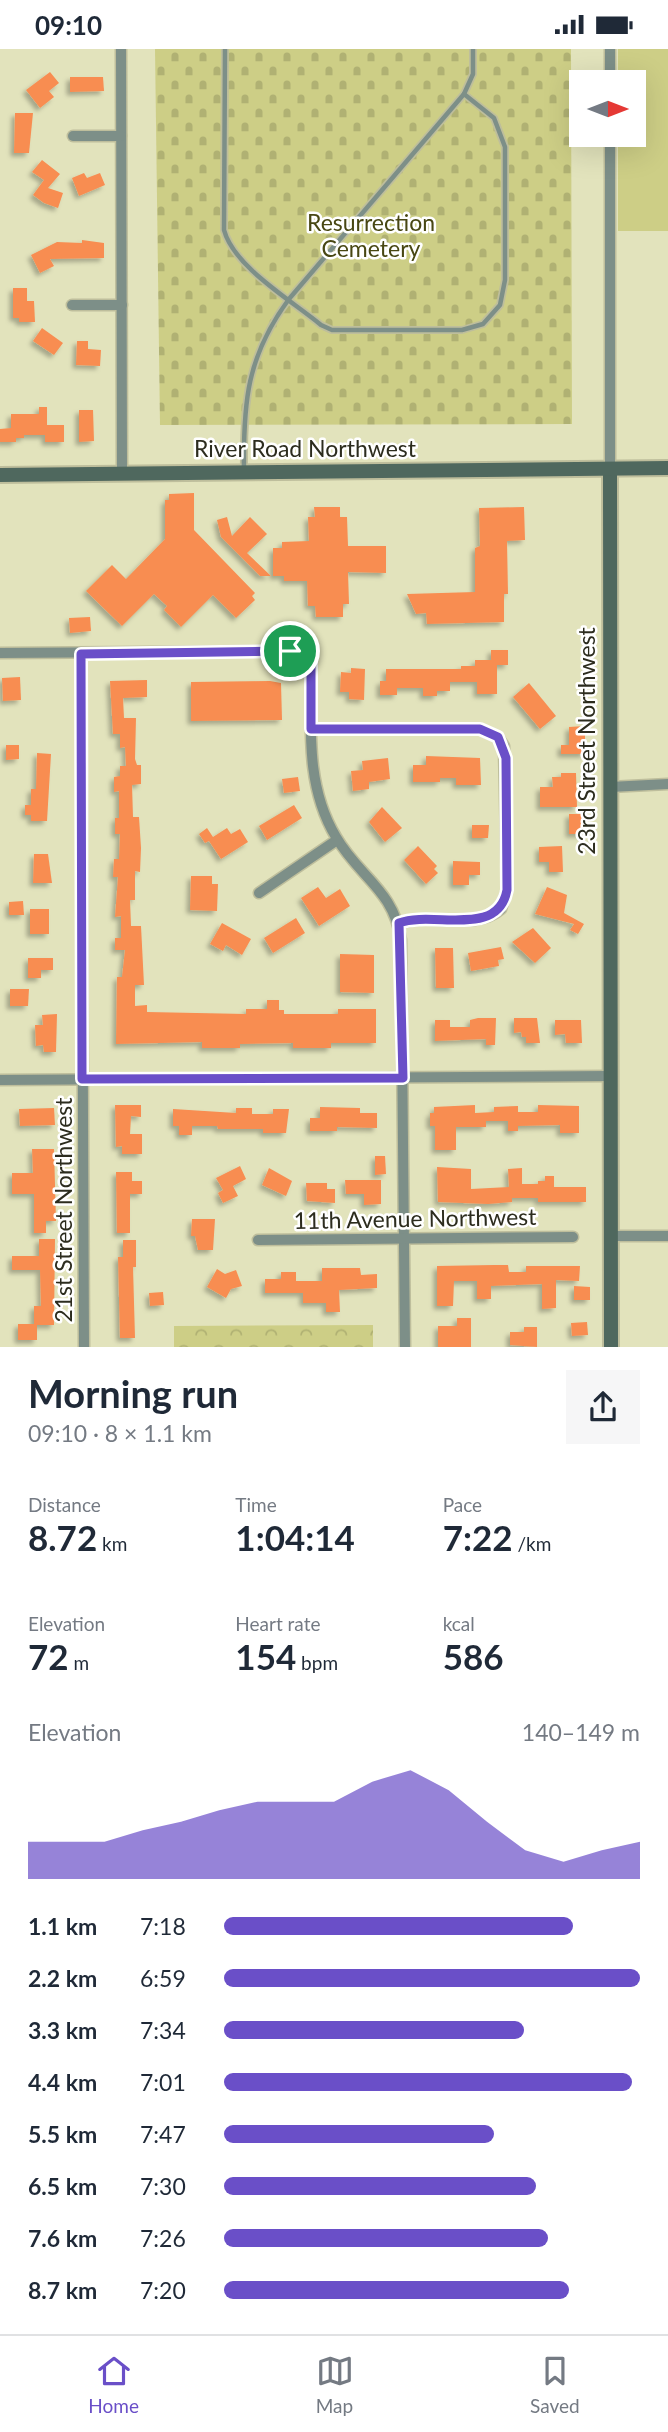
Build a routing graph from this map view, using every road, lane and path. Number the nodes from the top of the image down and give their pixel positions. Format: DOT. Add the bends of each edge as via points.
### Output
graph roads {
  1 [pos="121,49"];
  2 [pos="225,49"];
  3 [pos="472,49"];
  4 [pos="610,49"];
  5 [pos="610,70"];
  6 [pos="464,94"];
  7 [pos="74,136"];
  8 [pos="121,136"];
  9 [pos="610,147"];
  10 [pos="289,299"];
  11 [pos="72,305"];
  12 [pos="122,306"];
  13 [pos="668,468"];
  14 [pos="610,469"];
  15 [pos="244,472"];
  16 [pos="122,473"];
  17 [pos="0,475"];
  18 [pos="0,653"];
  19 [pos="81,654"];
  20 [pos="311,729"];
  21 [pos="668,784"];
  22 [pos="610,787"];
  23 [pos="337,840"];
  24 [pos="259,893"];
  25 [pos="399,923"];
  26 [pos="609,1076"];
  27 [pos="403,1078"];
  28 [pos="82,1079"];
  29 [pos="0,1080"];
  30 [pos="611,1235"];
  31 [pos="668,1236"];
  32 [pos="573,1237"];
  33 [pos="404,1238"];
  34 [pos="258,1240"];
  35 [pos="84,1347"];
  36 [pos="405,1347"];
  37 [pos="611,1347"];
  1 -- 8 [label="street"];
  2 -- 10 [label="lane" via="224,230 242,260"];
  3 -- 6 [label="lane" via="474,74"];
  4 -- 5 [label="street"];
  6 -- 10 [label="lane"];
  6 -- 10 [label="lane" via="494,118 505,147 505,280 496,311 483,324 461,330 338,331 321,325"];
  7 -- 8 [label="street"];
  8 -- 12 [label="street"];
  9 -- 14 [label="street, 23rd Street Northwest"];
  10 -- 15 [label="lane" via="260,346 248,381"];
  11 -- 12 [label="street"];
  12 -- 16 [label="street"];
  13 -- 14 [label="street, River Road Northwest"];
  14 -- 15 [label="street, River Road Northwest"];
  14 -- 22 [label="street, 23rd Street Northwest"];
  15 -- 16 [label="street, River Road Northwest"];
  16 -- 17 [label="street, River Road Northwest"];
  18 -- 19 [label="street"];
  19 -- 20 [label="street" via="305,654 312,667"];
  19 -- 28 [label="street, 21st Street Northwest"];
  20 -- 23 [label="street" via="317,789"];
  20 -- 25 [label="street" via="480,729 498,737 504,746 507,890 501,909 477,919"];
  21 -- 22 [label="street"];
  22 -- 26 [label="street, 23rd Street Northwest"];
  23 -- 24 [label="street"];
  23 -- 25 [label="street" via="381,889"];
  25 -- 27 [label="street"];
  26 -- 27 [label="street"];
  26 -- 30 [label="street, 23rd Street Northwest"];
  27 -- 28 [label="street"];
  27 -- 33 [label="street"];
  28 -- 29 [label="street"];
  28 -- 35 [label="street, 21st Street Northwest"];
  30 -- 31 [label="street"];
  30 -- 37 [label="street, 23rd Street Northwest"];
  32 -- 33 [label="street, 11th Avenue Northwest"];
  33 -- 34 [label="street, 11th Avenue Northwest"];
  33 -- 36 [label="street"];
}
